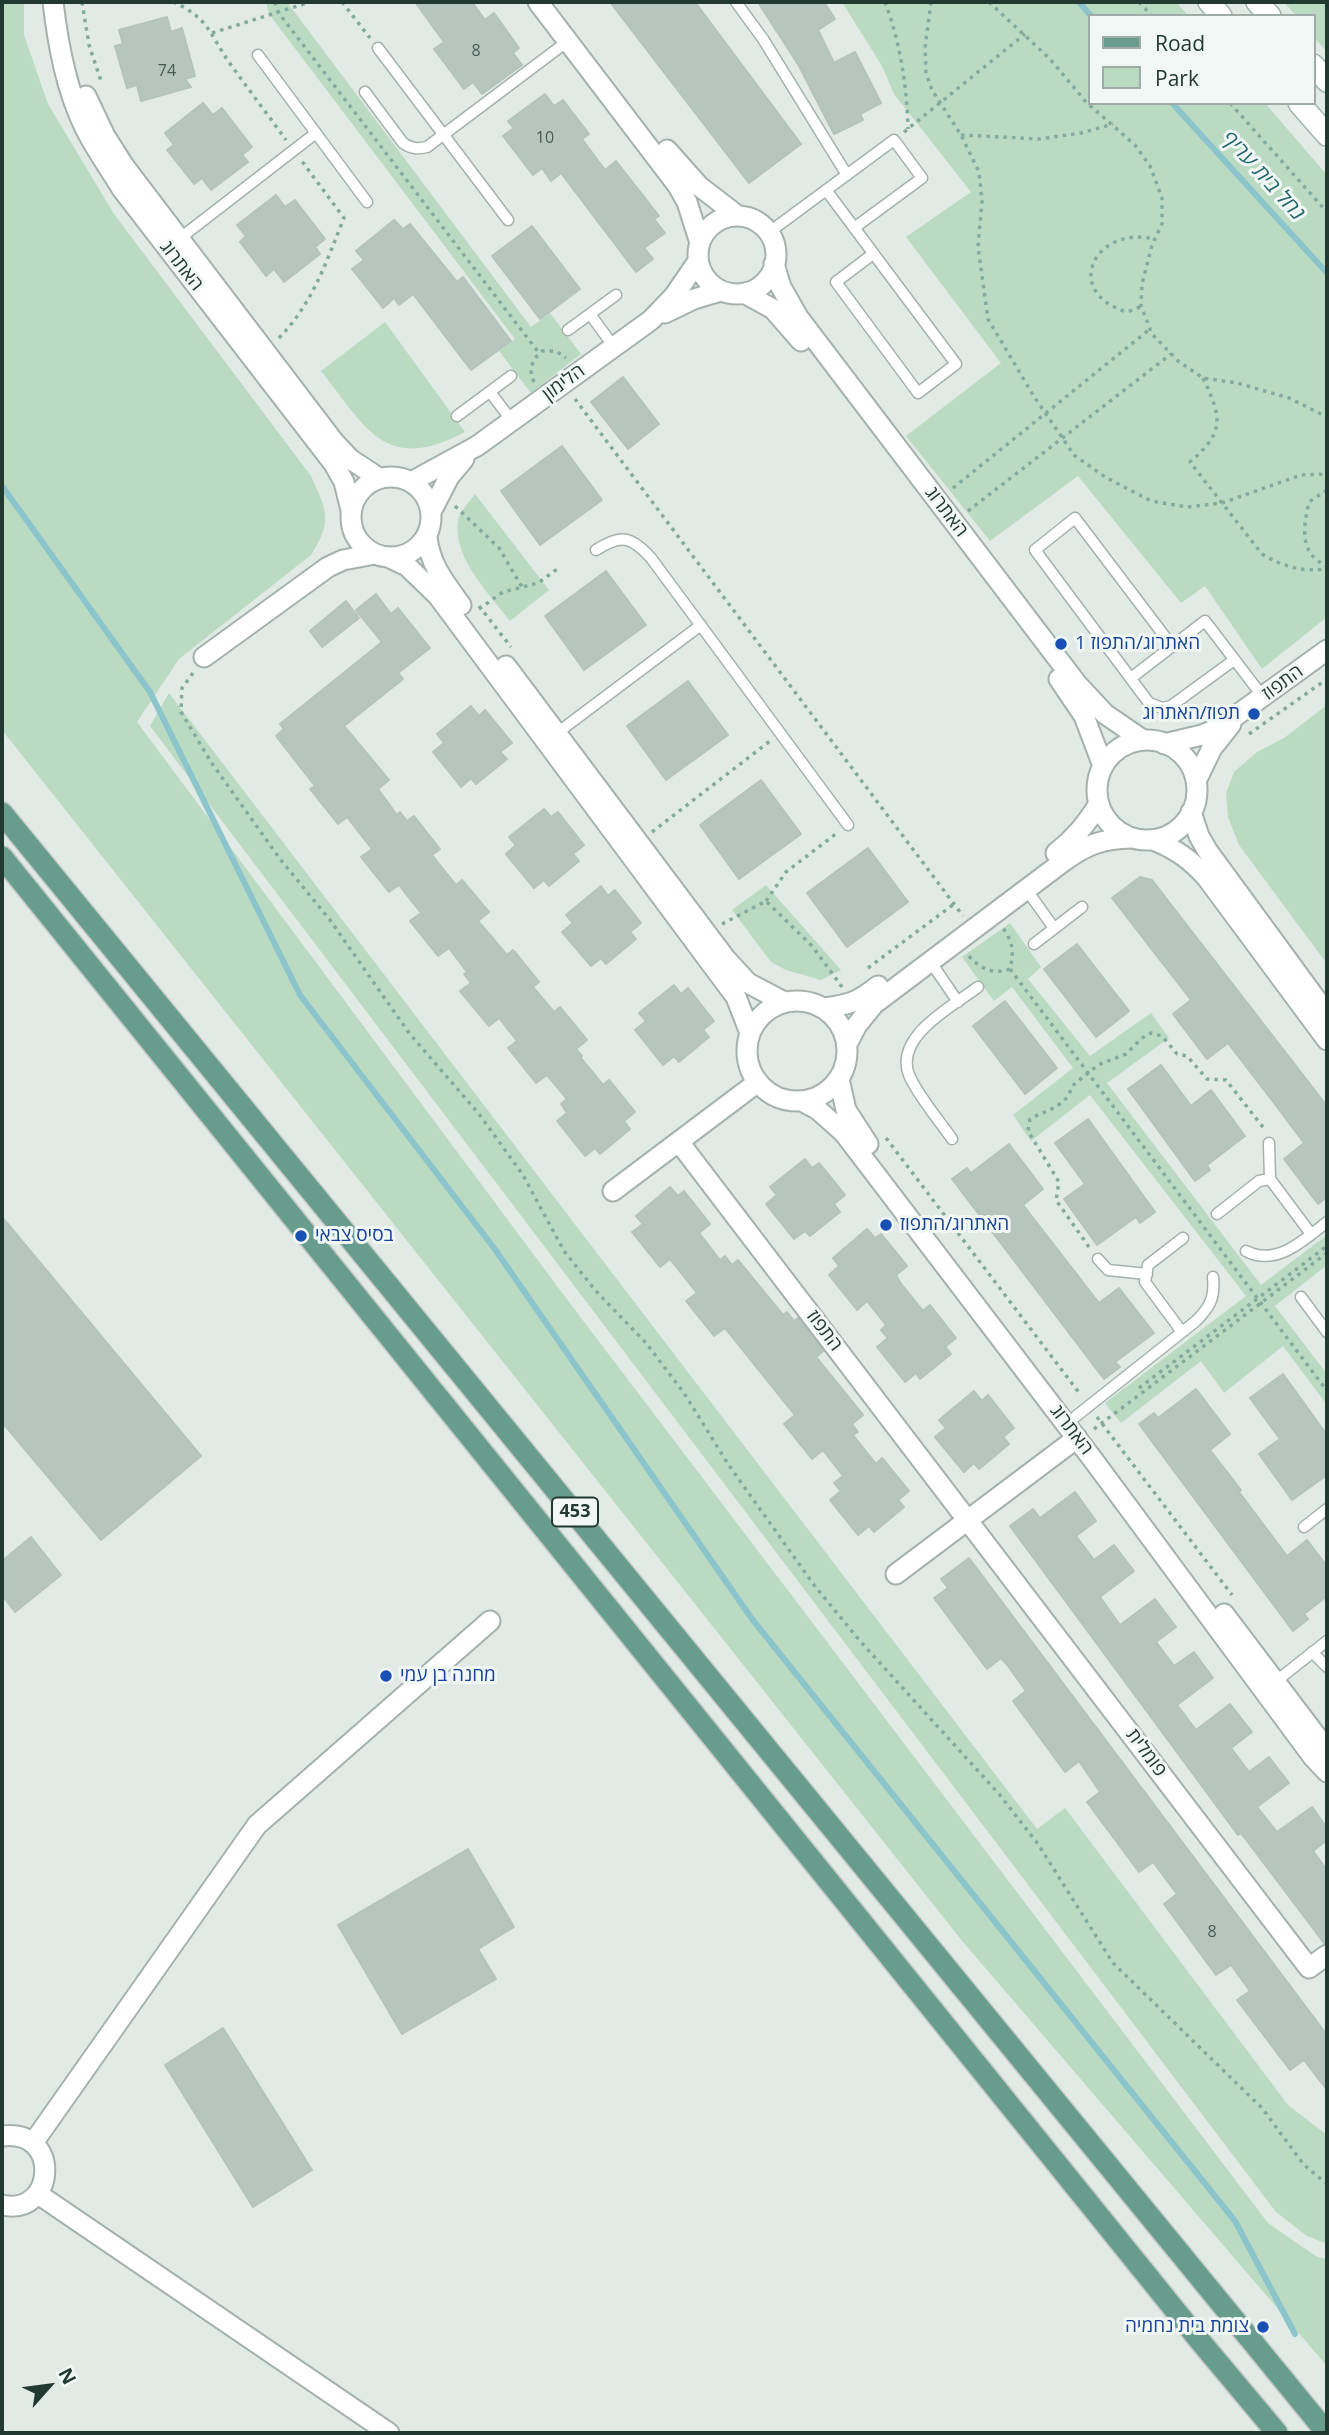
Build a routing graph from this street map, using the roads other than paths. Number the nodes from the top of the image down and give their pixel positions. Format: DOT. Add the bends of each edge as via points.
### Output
graph roads {
  1 [pos="53,2"];
  2 [pos="64,2"];
  3 [pos="538,2"];
  4 [pos="553,2"];
  5 [pos="736,2"];
  6 [pos="568,41"];
  7 [pos="378,48"];
  8 [pos="258,55"];
  9 [pos="1315,67"];
  10 [pos="1327,81"];
  11 [pos="365,92"];
  12 [pos="1301,105"];
  13 [pos="316,133"];
  14 [pos="443,135"];
  15 [pos="1327,135"];
  16 [pos="847,175"];
  17 [pos="826,190"];
  18 [pos="367,202"];
  19 [pos="738,216"];
  20 [pos="508,219"];
  21 [pos="854,228"];
  22 [pos="768,233"];
  23 [pos="179,239"];
  24 [pos="699,252"];
  25 [pos="873,254"];
  26 [pos="774,264"];
  27 [pos="721,291"];
  28 [pos="744,293"];
  29 [pos="616,295"];
  30 [pos="590,314"];
  31 [pos="651,320"];
  32 [pos="568,330"];
  33 [pos="614,347"];
  34 [pos="511,376"];
  35 [pos="490,392"];
  36 [pos="457,416"];
  37 [pos="512,421"];
  38 [pos="477,446"];
  39 [pos="379,478"];
  40 [pos="411,482"];
  41 [pos="432,512"];
  42 [pos="351,516"];
  43 [pos="427,537"];
  44 [pos="596,550"];
  45 [pos="383,556"];
  46 [pos="328,567"];
  47 [pos="701,625"];
  48 [pos="1172,646"];
  49 [pos="1327,650"];
  50 [pos="204,657"];
  51 [pos="1234,660"];
  52 [pos="1131,678"];
  53 [pos="1263,697"];
  54 [pos="1238,715"];
  55 [pos="557,733"];
  56 [pos="1143,740"];
  57 [pos="1164,744"];
  58 [pos="1103,766"];
  59 [pos="1196,781"];
  60 [pos="1098,804"];
  61 [pos="1191,812"];
  62 [pos="2,813"];
  63 [pos="848,825"];
  64 [pos="1131,838"];
  65 [pos="1153,840"];
  66 [pos="2,857"];
  67 [pos="1026,889"];
  68 [pos="1082,907"];
  69 [pos="1054,928"];
  70 [pos="1034,944"];
  71 [pos="930,961"];
  72 [pos="978,987"];
  73 [pos="784,1002"];
  74 [pos="958,1002"];
  75 [pos="820,1007"];
  76 [pos="1327,1014"];
  77 [pos="750,1033"];
  78 [pos="1327,1040"];
  79 [pos="847,1044"];
  80 [pos="839,1079"];
  81 [pos="758,1082"];
  82 [pos="802,1101"];
  83 [pos="953,1139"];
  84 [pos="679,1142"];
  85 [pos="1269,1143"];
  86 [pos="1270,1179"];
  87 [pos="613,1191"];
  88 [pos="1217,1214"];
  89 [pos="1327,1222"];
  90 [pos="1311,1234"];
  91 [pos="1183,1238"];
  92 [pos="1246,1251"];
  93 [pos="1098,1259"];
  94 [pos="1147,1274"];
  95 [pos="1213,1277"];
  96 [pos="1301,1297"];
  97 [pos="1182,1332"];
  98 [pos="1327,1332"];
  99 [pos="1081,1429"];
  100 [pos="1327,1509"];
  101 [pos="969,1520"];
  102 [pos="1304,1527"];
  103 [pos="896,1574"];
  104 [pos="490,1620"];
  105 [pos="1327,1641"];
  106 [pos="1312,1652"];
  107 [pos="1327,1667"];
  108 [pos="1275,1682"];
  109 [pos="1327,1750"];
  110 [pos="1327,1772"];
  111 [pos="1327,1955"];
  112 [pos="2,2136"];
  113 [pos="33,2143"];
  114 [pos="38,2194"];
  115 [pos="2,2205"];
  116 [pos="1200,2341"];
  117 [pos="1272,2365"];
  118 [pos="1327,2418"];
  119 [pos="390,2433"];
  120 [pos="1262,2433"];
  121 [pos="1277,2433"];
  122 [pos="1327,2433"];
  1 -- 42 [label="street, האתרוג" via="63,65 85,129 122,189 334,464 344,482"];
  2 -- 23 [label="street, האתרוג" via="90,107 124,166"];
  3 -- 6 [label="street"];
  4 -- 19 [label="street" via="684,171"];
  5 -- 16 [label="lane"];
  6 -- 14 [label="lane"];
  6 -- 24 [label="street" via="678,186 687,202"];
  7 -- 14 [label="lane"];
  8 -- 13 [label="lane"];
  9 -- 10 [label="main road"];
  11 -- 14 [label="lane" via="410,148 427,147"];
  12 -- 15 [label="main road"];
  13 -- 18 [label="lane"];
  13 -- 23 [label="lane"];
  14 -- 20 [label="lane"];
  16 -- 17 [label="lane"];
  16 -- 21 [label="lane" via="894,140 922,178"];
  17 -- 21 [label="lane"];
  17 -- 22 [label="lane"];
  19 -- 22 [label="street" via="762,225"];
  19 -- 24 [label="street" via="714,222 704,232"];
  21 -- 25 [label="lane"];
  22 -- 26 [label="street" via="775,247"];
  23 -- 39 [label="street, האתרוג" via="334,442"];
  24 -- 27 [label="street" via="704,276"];
  24 -- 31 [label="street, הלימון" via="674,296"];
  25 -- 25 [label="lane" via="956,365 918,393 836,282"];
  26 -- 28 [label="street" via="764,283"];
  26 -- 56 [label="street, האתרוג" via="798,317 1077,684 1105,714"];
  27 -- 28 [label="street"];
  27 -- 31 [label="street, הלימון"];
  28 -- 58 [label="street, האתרוג" via="773,309 789,326 1054,673 1084,716"];
  29 -- 30 [label="lane"];
  30 -- 32 [label="lane"];
  30 -- 33 [label="lane"];
  31 -- 33 [label="street, הלימון"];
  33 -- 37 [label="street, הלימון"];
  34 -- 35 [label="lane"];
  35 -- 36 [label="lane"];
  35 -- 37 [label="lane"];
  37 -- 38 [label="street, הלימון"];
  38 -- 40 [label="street, הלימון"];
  38 -- 41 [label="street, הלימון" via="459,464"];
  39 -- 40 [label="street"];
  39 -- 42 [label="street" via="356,497"];
  40 -- 41 [label="street" via="425,494"];
  41 -- 43 [label="street"];
  42 -- 45 [label="street" via="362,545"];
  42 -- 46 [label="street" via="347,539"];
  43 -- 45 [label="street" via="408,554"];
  43 -- 55 [label="street" via="435,567"];
  44 -- 47 [label="lane" via="618,538 641,547"];
  45 -- 46 [label="street" via="359,556"];
  45 -- 77 [label="street" via="407,566 438,596 736,997"];
  46 -- 50 [label="street"];
  47 -- 55 [label="lane"];
  47 -- 63 [label="lane"];
  48 -- 51 [label="lane" via="1205,621"];
  48 -- 52 [label="lane"];
  48 -- 52 [label="lane" via="1075,518 1035,550"];
  49 -- 53 [label="street, התפוז"];
  51 -- 52 [label="lane" via="1162,708 1149,703"];
  51 -- 53 [label="lane"];
  53 -- 54 [label="street, התפוז"];
  54 -- 57 [label="street, התפוז" via="1202,735"];
  54 -- 59 [label="street, התפוז" via="1212,748"];
  55 -- 73 [label="street" via="748,983"];
  56 -- 57 [label="street"];
  56 -- 58 [label="street" via="1119,748"];
  57 -- 59 [label="street" via="1181,753"];
  58 -- 60 [label="street"];
  59 -- 61 [label="street"];
  60 -- 64 [label="street" via="1109,823"];
  60 -- 75 [label="street" via="1074,839 966,920 848,995"];
  61 -- 65 [label="street" via="1175,832"];
  61 -- 76 [label="street" via="1207,850"];
  62 -- 117 [label="main road, 453"];
  64 -- 65 [label="street"];
  64 -- 67 [label="street" via="1089,845"];
  65 -- 78 [label="street" via="1177,849 1207,878"];
  66 -- 116 [label="main road, 453"];
  67 -- 69 [label="lane"];
  67 -- 71 [label="street"];
  68 -- 69 [label="lane"];
  69 -- 70 [label="lane"];
  71 -- 74 [label="lane"];
  71 -- 79 [label="street" via="874,1004"];
  72 -- 74 [label="lane"];
  73 -- 75 [label="street" via="796,1000"];
  73 -- 77 [label="street" via="762,1014"];
  74 -- 83 [label="lane" via="922,1029 911,1042 907,1058 910,1077"];
  75 -- 79 [label="street" via="840,1025"];
  77 -- 81 [label="street" via="747,1059"];
  79 -- 80 [label="street"];
  80 -- 82 [label="street" via="823,1094"];
  80 -- 99 [label="street, האתרוג" via="853,1123"];
  81 -- 82 [label="street" via="777,1097"];
  81 -- 84 [label="street"];
  82 -- 99 [label="street, האתרוג" via="844,1133"];
  84 -- 87 [label="street"];
  84 -- 101 [label="street, התפוז"];
  85 -- 86 [label="lane"];
  86 -- 88 [label="lane" via="1259,1181"];
  86 -- 90 [label="lane"];
  89 -- 90 [label="lane"];
  90 -- 92 [label="lane" via="1288,1251 1272,1256"];
  91 -- 94 [label="lane" via="1148,1265"];
  93 -- 94 [label="lane" via="1108,1270"];
  94 -- 97 [label="lane" via="1146,1282"];
  95 -- 97 [label="lane" via="1215,1293 1209,1308"];
  96 -- 98 [label="lane"];
  97 -- 99 [label="lane"];
  99 -- 101 [label="street"];
  99 -- 108 [label="street, האתרוג"];
  99 -- 110 [label="street, האתרוג"];
  100 -- 102 [label="lane"];
  101 -- 103 [label="street"];
  101 -- 111 [label="street, פומלית" via="1309,1968"];
  104 -- 113 [label="street" via="257,1825"];
  105 -- 106 [label="lane"];
  106 -- 107 [label="lane"];
  106 -- 108 [label="lane"];
  108 -- 109 [label="street, האתרוג"];
  112 -- 113 [label="street"];
  113 -- 114 [label="street" via="46,2173"];
  114 -- 115 [label="street" via="19,2206"];
  114 -- 119 [label="street"];
  116 -- 120 [label="main road"];
  116 -- 121 [label="main road, 453"];
  117 -- 118 [label="main road"];
  117 -- 122 [label="main road, 453"];
}
